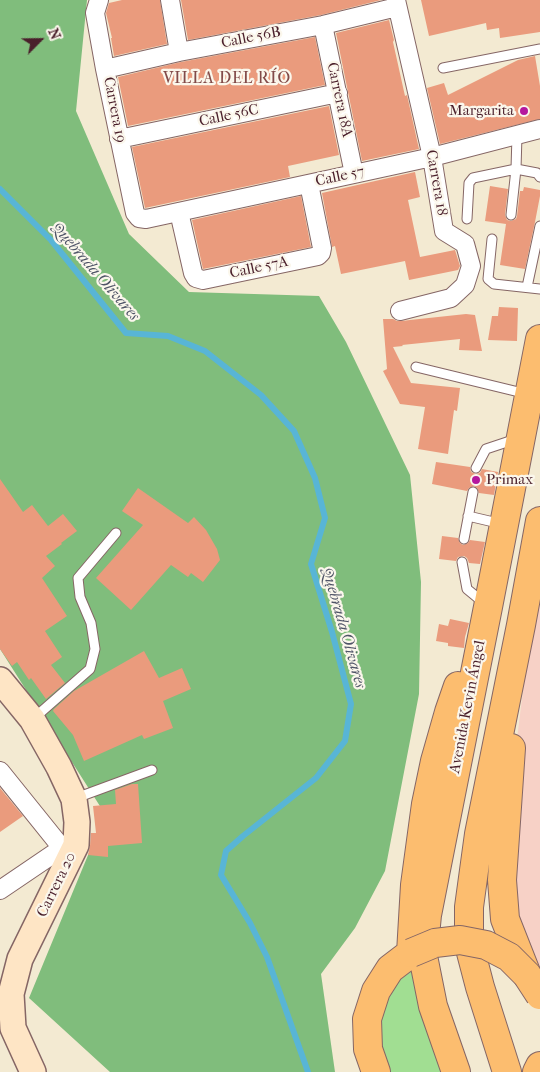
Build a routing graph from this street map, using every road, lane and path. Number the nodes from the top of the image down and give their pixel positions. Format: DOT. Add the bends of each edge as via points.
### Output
graph roads {
  1 [pos="99,0"];
  2 [pos="170,0"];
  3 [pos="396,3"];
  4 [pos="323,25"];
  5 [pos="540,49"];
  6 [pos="179,52"];
  7 [pos="443,68"];
  8 [pos="105,69"];
  9 [pos="338,93"];
  10 [pos="540,129"];
  11 [pos="517,135"];
  12 [pos="119,139"];
  13 [pos="432,157"];
  14 [pos="516,169"];
  15 [pos="354,174"];
  16 [pos="540,177"];
  17 [pos="309,184"];
  18 [pos="179,212"];
  19 [pos="511,214"];
  20 [pos="138,218"];
  21 [pos="467,219"];
  22 [pos="540,226"];
  23 [pos="492,238"];
  24 [pos="527,287"];
  25 [pos="540,290"];
  26 [pos="400,311"];
  27 [pos="540,339"];
  28 [pos="416,367"];
  29 [pos="530,394"];
  30 [pos="521,437"];
  31 [pos="476,468"];
  32 [pos="473,492"];
  33 [pos="468,516"];
  34 [pos="540,520"];
  35 [pos="504,524"];
  36 [pos="116,533"];
  37 [pos="464,539"];
  38 [pos="462,562"];
  39 [pos="487,611"];
  40 [pos="521,625"];
  41 [pos="0,680"];
  42 [pos="32,719"];
  43 [pos="152,770"];
  44 [pos="0,771"];
  45 [pos="74,799"];
  46 [pos="0,890"];
  47 [pos="410,953"];
  48 [pos="537,990"];
  49 [pos="540,1066"];
  50 [pos="33,1072"];
  51 [pos="376,1072"];
  52 [pos="456,1072"];
  53 [pos="507,1072"];
  54 [pos="537,1072"];
  1 -- 8 [label="street, Carrera 19" via="95,13"];
  2 -- 6 [label="street"];
  3 -- 4 [label="street, Calle 56B"];
  3 -- 13 [label="street, Carrera 18"];
  4 -- 6 [label="street, Calle 56B"];
  4 -- 9 [label="street, Carrera 18A"];
  5 -- 7 [label="lane"];
  6 -- 8 [label="street, Calle 56B"];
  8 -- 12 [label="street, Carrera 19"];
  9 -- 12 [label="street, Calle 56C"];
  9 -- 15 [label="street, Carrera 18A"];
  10 -- 11 [label="street, Calle 57"];
  11 -- 13 [label="street, Calle 57"];
  11 -- 14 [label="lane"];
  12 -- 20 [label="street, Carrera 19"];
  13 -- 15 [label="street, Calle 57"];
  13 -- 26 [label="street, Carrera 18" via="444,231 465,244 471,266 465,285 451,298"];
  14 -- 16 [label="lane" via="537,173"];
  14 -- 19 [label="lane"];
  14 -- 21 [label="lane" via="473,178 469,183"];
  15 -- 17 [label="street, Calle 57"];
  17 -- 18 [label="street, Calle 57"];
  17 -- 18 [label="street, Calle 57A" via="322,248 318,256 203,280 196,278"];
  18 -- 20 [label="street, Calle 57"];
  22 -- 24 [label="lane"];
  23 -- 24 [label="lane" via="488,279 494,284"];
  24 -- 25 [label="lane"];
  27 -- 29 [label="main road, Avenida Kevin Ángel"];
  28 -- 29 [label="lane"];
  29 -- 30 [label="main road, Avenida Kevin Ángel"];
  30 -- 31 [label="lane" via="486,449"];
  30 -- 35 [label="main road, Avenida Kevin Ángel"];
  32 -- 33 [label="lane"];
  33 -- 35 [label="lane"];
  33 -- 37 [label="lane"];
  34 -- 40 [label="main road"];
  35 -- 39 [label="main road, Avenida Kevin Ángel"];
  36 -- 42 [label="lane" via="78,578 80,597 92,623 95,648 90,670"];
  38 -- 39 [label="lane" via="467,589"];
  39 -- 47 [label="main road" via="448,712 435,761 426,804"];
  39 -- 52 [label="main road, Avenida Kevin Ángel" via="427,915 423,956 433,1006"];
  40 -- 48 [label="main road" via="502,880 505,919"];
  40 -- 53 [label="main road" via="479,834 469,907 469,944"];
  41 -- 42 [label="main road, Carrera 20"];
  42 -- 45 [label="main road, Carrera 20"];
  43 -- 45 [label="lane"];
  44 -- 46 [label="street" via="62,848"];
  45 -- 50 [label="main road, Carrera 20" via="76,845 20,959 11,994 13,1028"];
  47 -- 48 [label="main road, bridge" via="435,943 460,940 486,945 509,957"];
  47 -- 51 [label="main road" via="390,969 376,990 367,1019 368,1049"];
  49 -- 54 [label="main road"];
}
